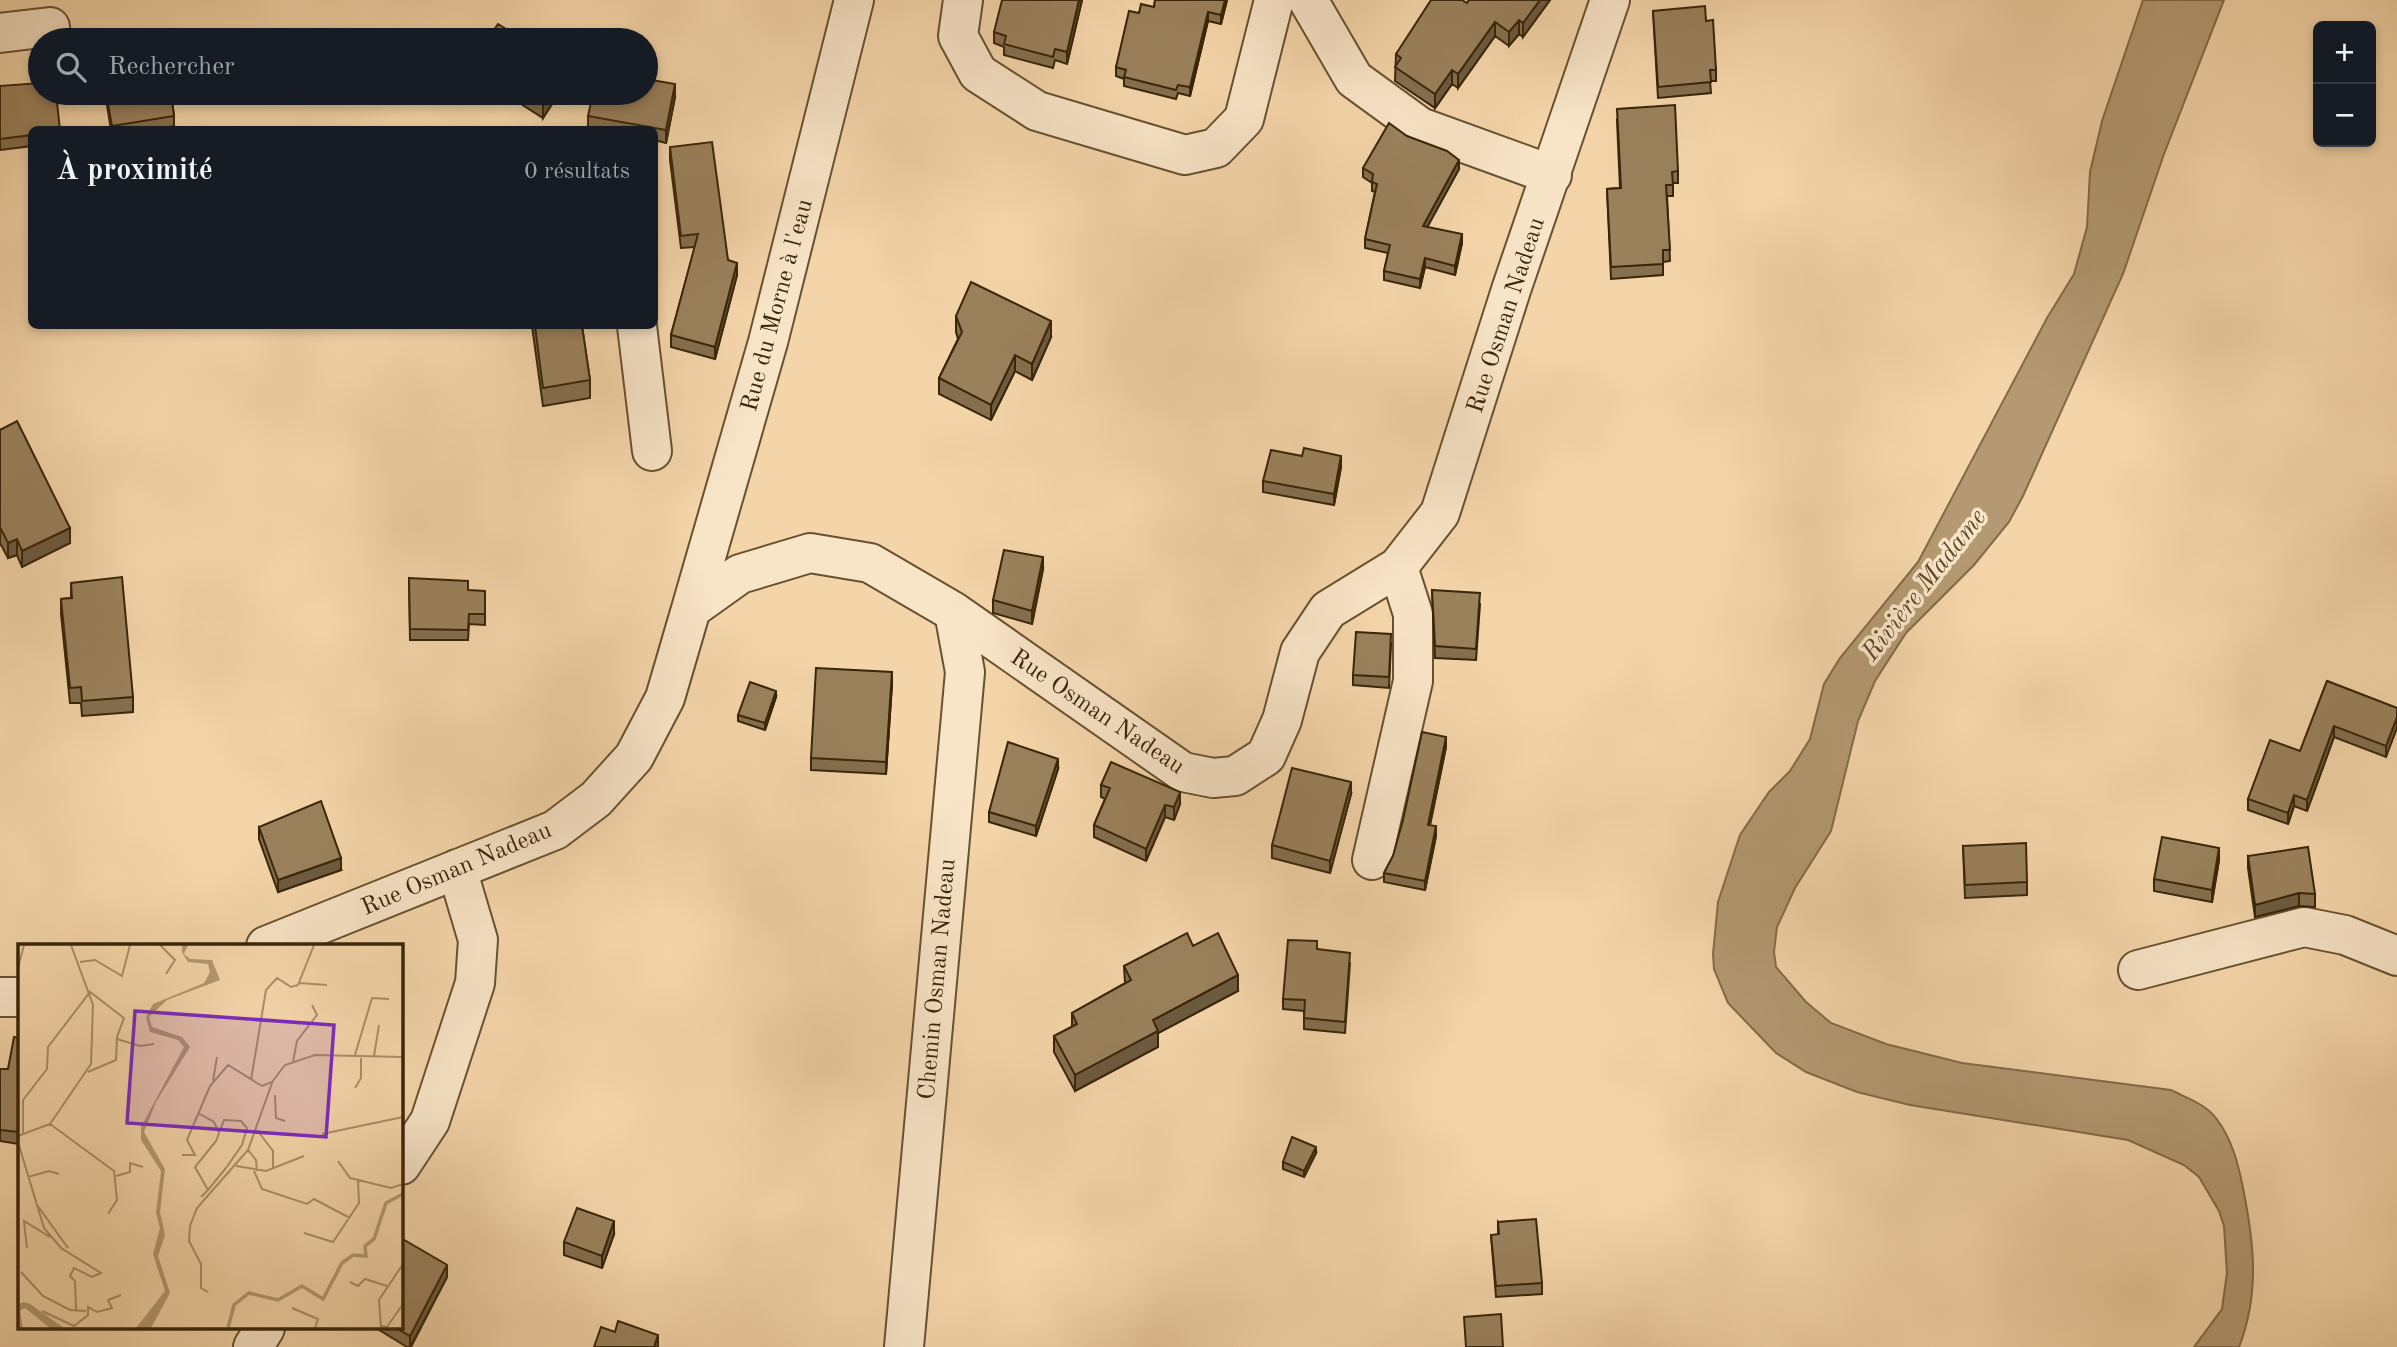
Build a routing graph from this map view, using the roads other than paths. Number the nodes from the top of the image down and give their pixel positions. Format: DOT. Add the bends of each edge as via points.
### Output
graph roads {
  1 [pos="962,0"];
  2 [pos="1273,0"];
  3 [pos="1308,0"];
  4 [pos="1610,0"];
  5 [pos="842,8"];
  6 [pos="50,27"];
  7 [pos="42,28"];
  8 [pos="28,30"];
  9 [pos="0,33"];
  10 [pos="1552,175"];
  11 [pos="637,329"];
  12 [pos="652,451"];
  13 [pos="1398,568"];
  14 [pos="691,609"];
  15 [pos="954,612"];
  16 [pos="1373,860"];
  17 [pos="457,869"];
  18 [pos="270,944"];
  19 [pos="2397,956"];
  20 [pos="2138,970"];
  21 [pos="0,997"];
  22 [pos="18,997"];
  23 [pos="402,1163"];
  24 [pos="264,1330"];
  25 [pos="253,1347"];
  26 [pos="904,1347"];
  1 -- 2 [label="street" via="958,36 978,72 1037,111 1185,155 1216,148 1244,118"];
  3 -- 10 [label="street" via="1354,79 1420,127"];
  4 -- 10 [label="street, Rue Osman Nadeau"];
  5 -- 14 [label="street, Rue du Morne à l'eau" via="768,342"];
  6 -- 7 [label="street"];
  8 -- 9 [label="street"];
  10 -- 13 [label="street, Rue Osman Nadeau" via="1440,513"];
  11 -- 12 [label="street"];
  13 -- 15 [label="street, Rue Osman Nadeau" via="1328,610 1300,652 1282,720 1266,756 1235,776 1213,778 1182,772"];
  13 -- 16 [label="street" via="1413,614 1413,681"];
  14 -- 15 [label="street, Rue Osman Nadeau" via="740,574 810,553 870,563"];
  14 -- 17 [label="street, Rue Osman Nadeau" via="665,698 634,757 596,799 555,830"];
  15 -- 26 [label="street, Chemin Osman Nadeau" via="965,672"];
  17 -- 18 [label="street, Rue Osman Nadeau"];
  17 -- 23 [label="street" via="478,940 475,983 430,1121"];
  19 -- 20 [label="street" via="2345,935 2304,927"];
  21 -- 22 [label="street"];
  24 -- 25 [label="street"];
}
